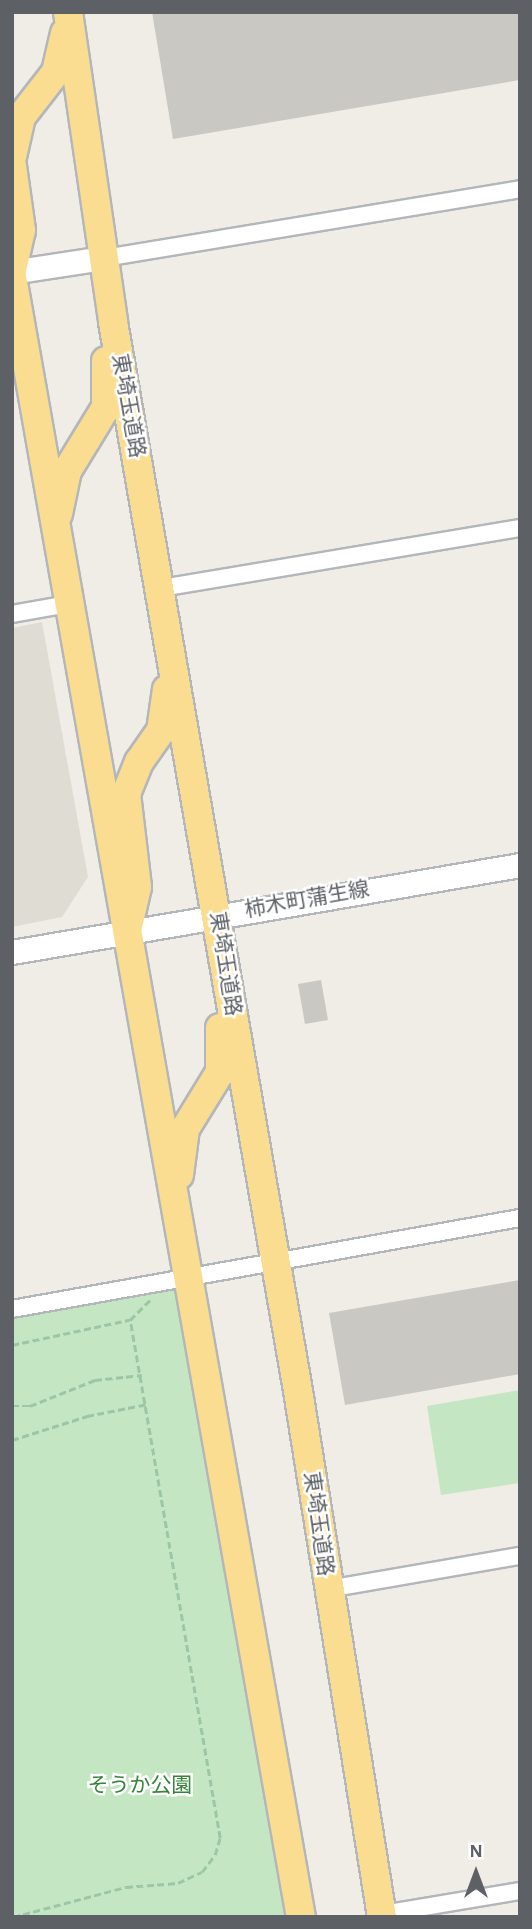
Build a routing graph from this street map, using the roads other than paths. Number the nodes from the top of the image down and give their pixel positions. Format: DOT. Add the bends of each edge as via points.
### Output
graph roads {
  1 [pos="67,12"];
  2 [pos="12,157"];
  3 [pos="12,166"];
  4 [pos="520,189"];
  5 [pos="104,258"];
  6 [pos="12,273"];
  7 [pos="520,528"];
  8 [pos="58,541"];
  9 [pos="160,588"];
  10 [pos="68,604"];
  11 [pos="12,614"];
  12 [pos="168,641"];
  13 [pos="520,865"];
  14 [pos="217,916"];
  15 [pos="125,932"];
  16 [pos="12,952"];
  17 [pos="177,1213"];
  18 [pos="520,1218"];
  19 [pos="276,1260"];
  20 [pos="187,1280"];
  21 [pos="12,1309"];
  22 [pos="520,1556"];
  23 [pos="328,1589"];
  24 [pos="520,1891"];
  25 [pos="382,1915"];
  26 [pos="301,1917"];
  1 -- 2 [label="highway" via="59,64 21,117"];
  1 -- 5 [label="highway, 東埼玉道路"];
  3 -- 6 [label="highway" via="21,230"];
  4 -- 5 [label="street"];
  5 -- 6 [label="main road"];
  5 -- 8 [label="highway" via="97,307 107,364 106,407 67,471"];
  5 -- 9 [label="highway, 東埼玉道路"];
  6 -- 8 [label="highway"];
  7 -- 9 [label="street"];
  8 -- 10 [label="highway"];
  9 -- 12 [label="highway, 東埼玉道路"];
  10 -- 11 [label="street"];
  10 -- 15 [label="highway"];
  12 -- 14 [label="highway, 東埼玉道路"];
  12 -- 15 [label="highway" via="166,717 126,794 137,887"];
  13 -- 14 [label="main road, 柿木町蒲生線"];
  14 -- 15 [label="main road, 柿木町蒲生線"];
  14 -- 17 [label="highway" via="210,962 223,1059 213,1089 185,1129"];
  14 -- 19 [label="highway, 東埼玉道路"];
  15 -- 16 [label="main road, 柿木町蒲生線"];
  15 -- 17 [label="highway"];
  17 -- 20 [label="highway"];
  18 -- 19 [label="street"];
  19 -- 20 [label="street"];
  19 -- 23 [label="highway, 東埼玉道路"];
  20 -- 21 [label="street"];
  20 -- 26 [label="highway"];
  22 -- 23 [label="street"];
  23 -- 25 [label="highway, 東埼玉道路"];
  24 -- 25 [label="street"];
}
